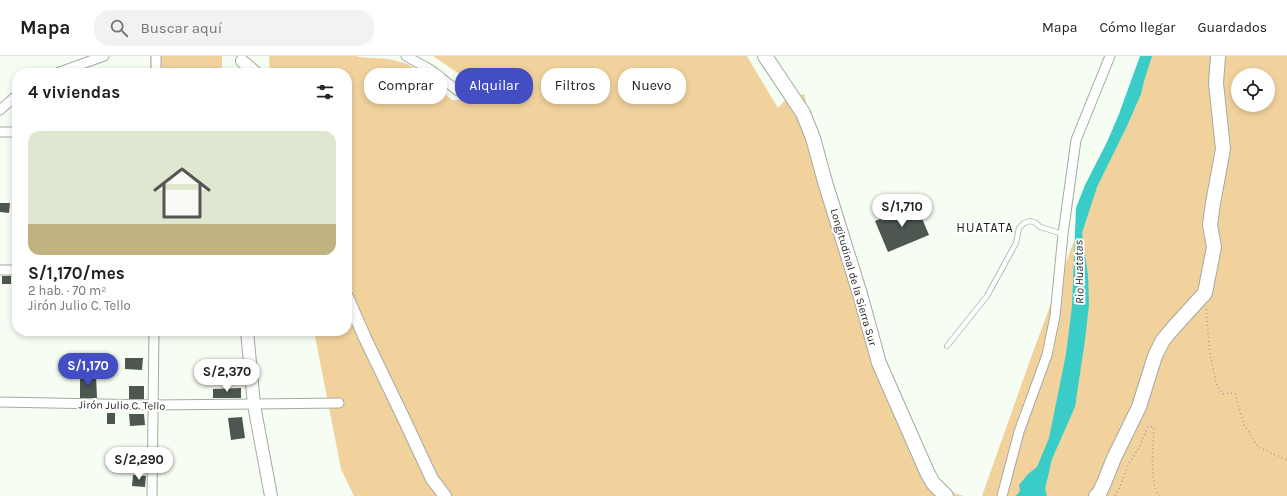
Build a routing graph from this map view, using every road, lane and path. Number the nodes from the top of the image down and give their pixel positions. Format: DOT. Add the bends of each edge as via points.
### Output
graph roads {
  1 [pos="104,56"];
  2 [pos="156,56"];
  3 [pos="406,56"];
  4 [pos="765,56"];
  5 [pos="1110,56"];
  6 [pos="1218,56"];
  7 [pos="70,68"];
  8 [pos="156,68"];
  9 [pos="455,89"];
  10 [pos="12,99"];
  11 [pos="0,110"];
  12 [pos="0,132"];
  13 [pos="12,132"];
  14 [pos="1063,234"];
  15 [pos="0,270"];
  16 [pos="12,270"];
  17 [pos="1205,293"];
  18 [pos="352,308"];
  19 [pos="154,336"];
  20 [pos="247,336"];
  21 [pos="947,346"];
  22 [pos="0,402"];
  23 [pos="339,403"];
  24 [pos="254,405"];
  25 [pos="153,406"];
  26 [pos="1287,460"];
  27 [pos="152,496"];
  28 [pos="271,496"];
  29 [pos="445,496"];
  30 [pos="946,496"];
  31 [pos="1002,496"];
  32 [pos="1096,496"];
  33 [pos="1116,496"];
  34 [pos="1159,496"];
  1 -- 7 [label="street"];
  2 -- 8 [label="street"];
  3 -- 9 [label="street" via="431,70"];
  4 -- 30 [label="main road, Longitudinal de la Sierra Sur" via="803,113 813,138 879,362 927,472 933,483"];
  5 -- 14 [label="street" via="1076,140"];
  6 -- 17 [label="main road" via="1216,83 1223,149 1210,225 1214,246"];
  10 -- 11 [label="street"];
  12 -- 13 [label="street"];
  14 -- 21 [label="lane" via="1030,221 1024,223 1019,228 1016,243 987,296"];
  14 -- 31 [label="street" via="1047,355 1019,432"];
  15 -- 16 [label="street"];
  17 -- 26 [label="path" via="1210,354 1217,386 1223,394 1235,394 1244,425 1258,447"];
  17 -- 32 [label="main road" via="1163,340 1155,356 1139,407"];
  18 -- 29 [label="main road" via="432,479"];
  19 -- 25 [label="street"];
  20 -- 24 [label="main road"];
  22 -- 25 [label="street, Jirón Julio C. Tello"];
  23 -- 24 [label="street, Jirón Julio C. Tello"];
  24 -- 25 [label="street, Jirón Julio C. Tello"];
  24 -- 28 [label="main road"];
  25 -- 27 [label="street"];
  33 -- 34 [label="path" via="1128,465 1148,427 1151,426 1154,428 1152,461"];
}
